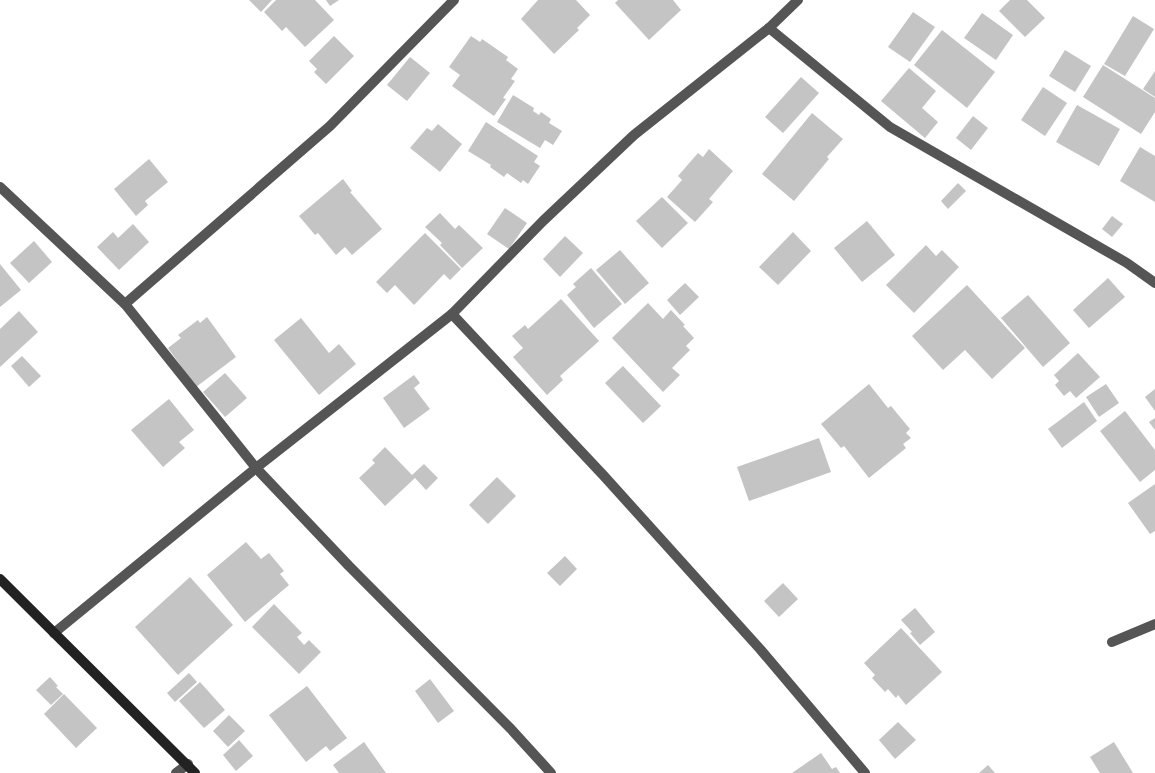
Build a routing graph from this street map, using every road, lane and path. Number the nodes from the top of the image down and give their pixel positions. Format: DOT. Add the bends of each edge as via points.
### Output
graph roads {
  1 [pos="454,0"];
  2 [pos="796,1"];
  3 [pos="769,28"];
  4 [pos="0,187"];
  5 [pos="1155,283"];
  6 [pos="125,304"];
  7 [pos="452,314"];
  8 [pos="256,468"];
  9 [pos="0,579"];
  10 [pos="1155,624"];
  11 [pos="54,633"];
  12 [pos="1112,642"];
  13 [pos="188,764"];
  14 [pos="176,773"];
  15 [pos="195,773"];
  16 [pos="551,773"];
  17 [pos="865,773"];
  1 -- 6 [label="street" via="330,126"];
  2 -- 3 [label="street"];
  3 -- 5 [label="street" via="890,127 1127,263"];
  3 -- 7 [label="street" via="634,134"];
  4 -- 6 [label="street"];
  6 -- 8 [label="street"];
  7 -- 8 [label="street"];
  7 -- 17 [label="street" via="760,649"];
  8 -- 11 [label="street"];
  8 -- 16 [label="street"];
  9 -- 11 [label="main road"];
  10 -- 12 [label="street"];
  11 -- 13 [label="main road"];
  13 -- 14 [label="street"];
  13 -- 15 [label="main road"];
}
